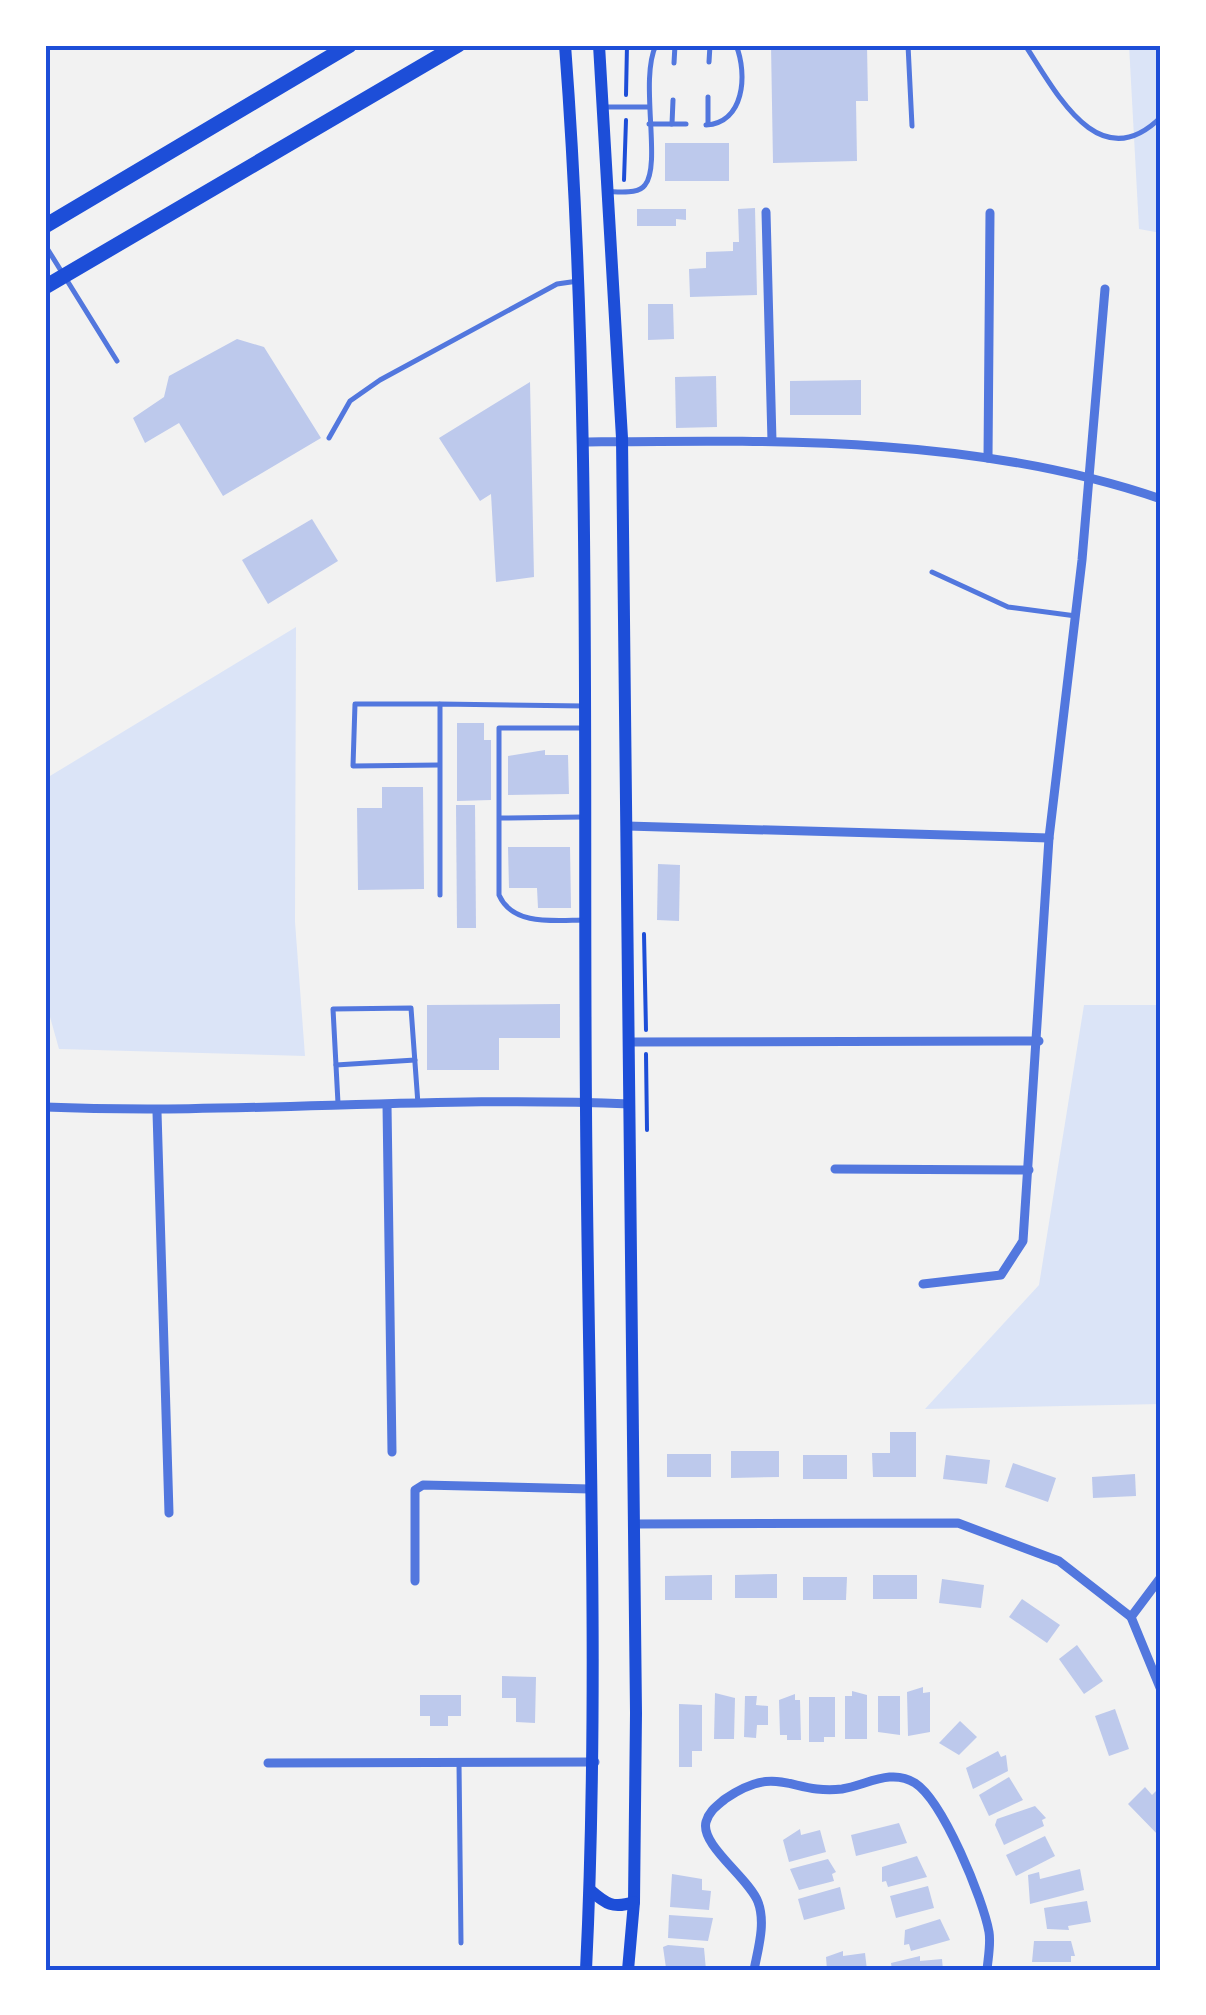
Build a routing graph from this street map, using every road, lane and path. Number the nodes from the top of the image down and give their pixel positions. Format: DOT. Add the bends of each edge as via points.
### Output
graph roads {
  1 [pos="330,45"];
  2 [pos="350,45"];
  3 [pos="458,45"];
  4 [pos="565,45"];
  5 [pos="599,45"];
  6 [pos="656,45"];
  7 [pos="675,45"];
  8 [pos="710,45"];
  9 [pos="736,45"];
  10 [pos="908,45"];
  11 [pos="1025,45"];
  12 [pos="709,62"];
  13 [pos="674,63"];
  14 [pos="317,65"];
  15 [pos="708,98"];
  16 [pos="673,100"];
  17 [pos="649,107"];
  18 [pos="602,108"];
  19 [pos="1161,117"];
  20 [pos="649,124"];
  21 [pos="672,124"];
  22 [pos="686,124"];
  23 [pos="912,126"];
  24 [pos="607,192"];
  25 [pos="766,212"];
  26 [pos="990,213"];
  27 [pos="45,226"];
  28 [pos="45,245"];
  29 [pos="63,277"];
  30 [pos="580,281"];
  31 [pos="45,287"];
  32 [pos="1105,289"];
  33 [pos="117,361"];
  34 [pos="329,438"];
  35 [pos="772,441"];
  36 [pos="585,442"];
  37 [pos="622,442"];
  38 [pos="988,458"];
  39 [pos="1090,475"];
  40 [pos="1161,499"];
  41 [pos="932,572"];
  42 [pos="1076,616"];
  43 [pos="440,704"];
  44 [pos="587,706"];
  45 [pos="586,728"];
  46 [pos="440,766"];
  47 [pos="586,817"];
  48 [pos="500,818"];
  49 [pos="626,826"];
  50 [pos="1049,838"];
  51 [pos="440,895"];
  52 [pos="587,920"];
  53 [pos="1039,1041"];
  54 [pos="629,1042"];
  55 [pos="415,1060"];
  56 [pos="336,1066"];
  57 [pos="586,1102"];
  58 [pos="387,1104"];
  59 [pos="418,1104"];
  60 [pos="630,1104"];
  61 [pos="338,1106"];
  62 [pos="45,1107"];
  63 [pos="157,1112"];
  64 [pos="835,1169"];
  65 [pos="1029,1170"];
  66 [pos="924,1284"];
  67 [pos="392,1452"];
  68 [pos="590,1489"];
  69 [pos="169,1513"];
  70 [pos="635,1524"];
  71 [pos="1161,1578"];
  72 [pos="415,1581"];
  73 [pos="1131,1617"];
  74 [pos="1161,1690"];
  75 [pos="596,1762"];
  76 [pos="268,1763"];
  77 [pos="460,1763"];
  78 [pos="590,1890"];
  79 [pos="634,1902"];
  80 [pos="461,1943"];
  81 [pos="586,1970"];
  82 [pos="628,1970"];
  83 [pos="754,1970"];
  84 [pos="988,1970"];
  1 -- 14 [label="lane"];
  2 -- 14 [label="main road"];
  3 -- 29 [label="main road"];
  4 -- 30 [label="main road"];
  5 -- 18 [label="main road"];
  6 -- 17 [label="lane"];
  7 -- 13 [label="lane"];
  8 -- 12 [label="lane"];
  9 -- 15 [label="lane" via="740,100 732,118 707,125"];
  10 -- 23 [label="lane"];
  11 -- 19 [label="lane" via="1084,126 1116,141 1144,134"];
  14 -- 27 [label="main road"];
  16 -- 21 [label="lane"];
  17 -- 18 [label="lane"];
  17 -- 20 [label="lane"];
  18 -- 24 [label="main road"];
  20 -- 21 [label="lane"];
  20 -- 24 [label="lane" via="651,172 645,186"];
  21 -- 22 [label="lane"];
  24 -- 37 [label="main road"];
  25 -- 35 [label="street"];
  26 -- 38 [label="street"];
  28 -- 29 [label="lane"];
  29 -- 31 [label="main road"];
  29 -- 33 [label="lane"];
  30 -- 34 [label="lane" via="558,284 380,380 350,401"];
  30 -- 36 [label="main road"];
  32 -- 39 [label="street"];
  35 -- 37 [label="street"];
  35 -- 38 [label="street"];
  36 -- 37 [label="street"];
  36 -- 44 [label="main road"];
  37 -- 49 [label="main road"];
  38 -- 39 [label="street"];
  39 -- 40 [label="street"];
  39 -- 42 [label="street"];
  41 -- 42 [label="lane" via="1008,607"];
  42 -- 50 [label="street"];
  43 -- 44 [label="lane"];
  43 -- 46 [label="lane"];
  43 -- 46 [label="lane" via="354,704 354,766"];
  44 -- 45 [label="main road"];
  45 -- 47 [label="main road"];
  45 -- 48 [label="lane" via="500,728"];
  46 -- 51 [label="lane"];
  47 -- 48 [label="lane"];
  47 -- 52 [label="main road"];
  48 -- 52 [label="lane" via="498,895 504,907 536,919"];
  49 -- 50 [label="street"];
  49 -- 54 [label="main road"];
  50 -- 53 [label="street"];
  52 -- 57 [label="main road"];
  53 -- 54 [label="street"];
  53 -- 65 [label="street"];
  54 -- 60 [label="main road"];
  55 -- 56 [label="lane"];
  55 -- 56 [label="lane" via="411,1008 334,1009"];
  55 -- 59 [label="lane"];
  56 -- 61 [label="lane"];
  57 -- 59 [label="street"];
  57 -- 60 [label="street"];
  57 -- 68 [label="main road"];
  58 -- 59 [label="street"];
  58 -- 61 [label="street"];
  58 -- 67 [label="street"];
  60 -- 70 [label="main road"];
  61 -- 63 [label="street"];
  62 -- 63 [label="street"];
  63 -- 69 [label="street"];
  64 -- 65 [label="street"];
  65 -- 66 [label="street" via="1023,1241 1009,1267 1001,1275"];
  68 -- 72 [label="street" via="423,1485 415,1490"];
  68 -- 75 [label="main road"];
  70 -- 73 [label="street" via="958,1523 1059,1561"];
  70 -- 79 [label="main road"];
  71 -- 73 [label="street"];
  73 -- 74 [label="street"];
  75 -- 77 [label="street"];
  75 -- 78 [label="main road"];
  76 -- 77 [label="street"];
  77 -- 80 [label="lane"];
  78 -- 79 [label="main road" via="607,1905"];
  78 -- 81 [label="main road"];
  79 -- 82 [label="main road"];
  83 -- 84 [label="street" via="759,1904 708,1840 705,1824 712,1809 742,1788 775,1778 842,1788 887,1776 912,1781 928,1794 982,1900"];
}
